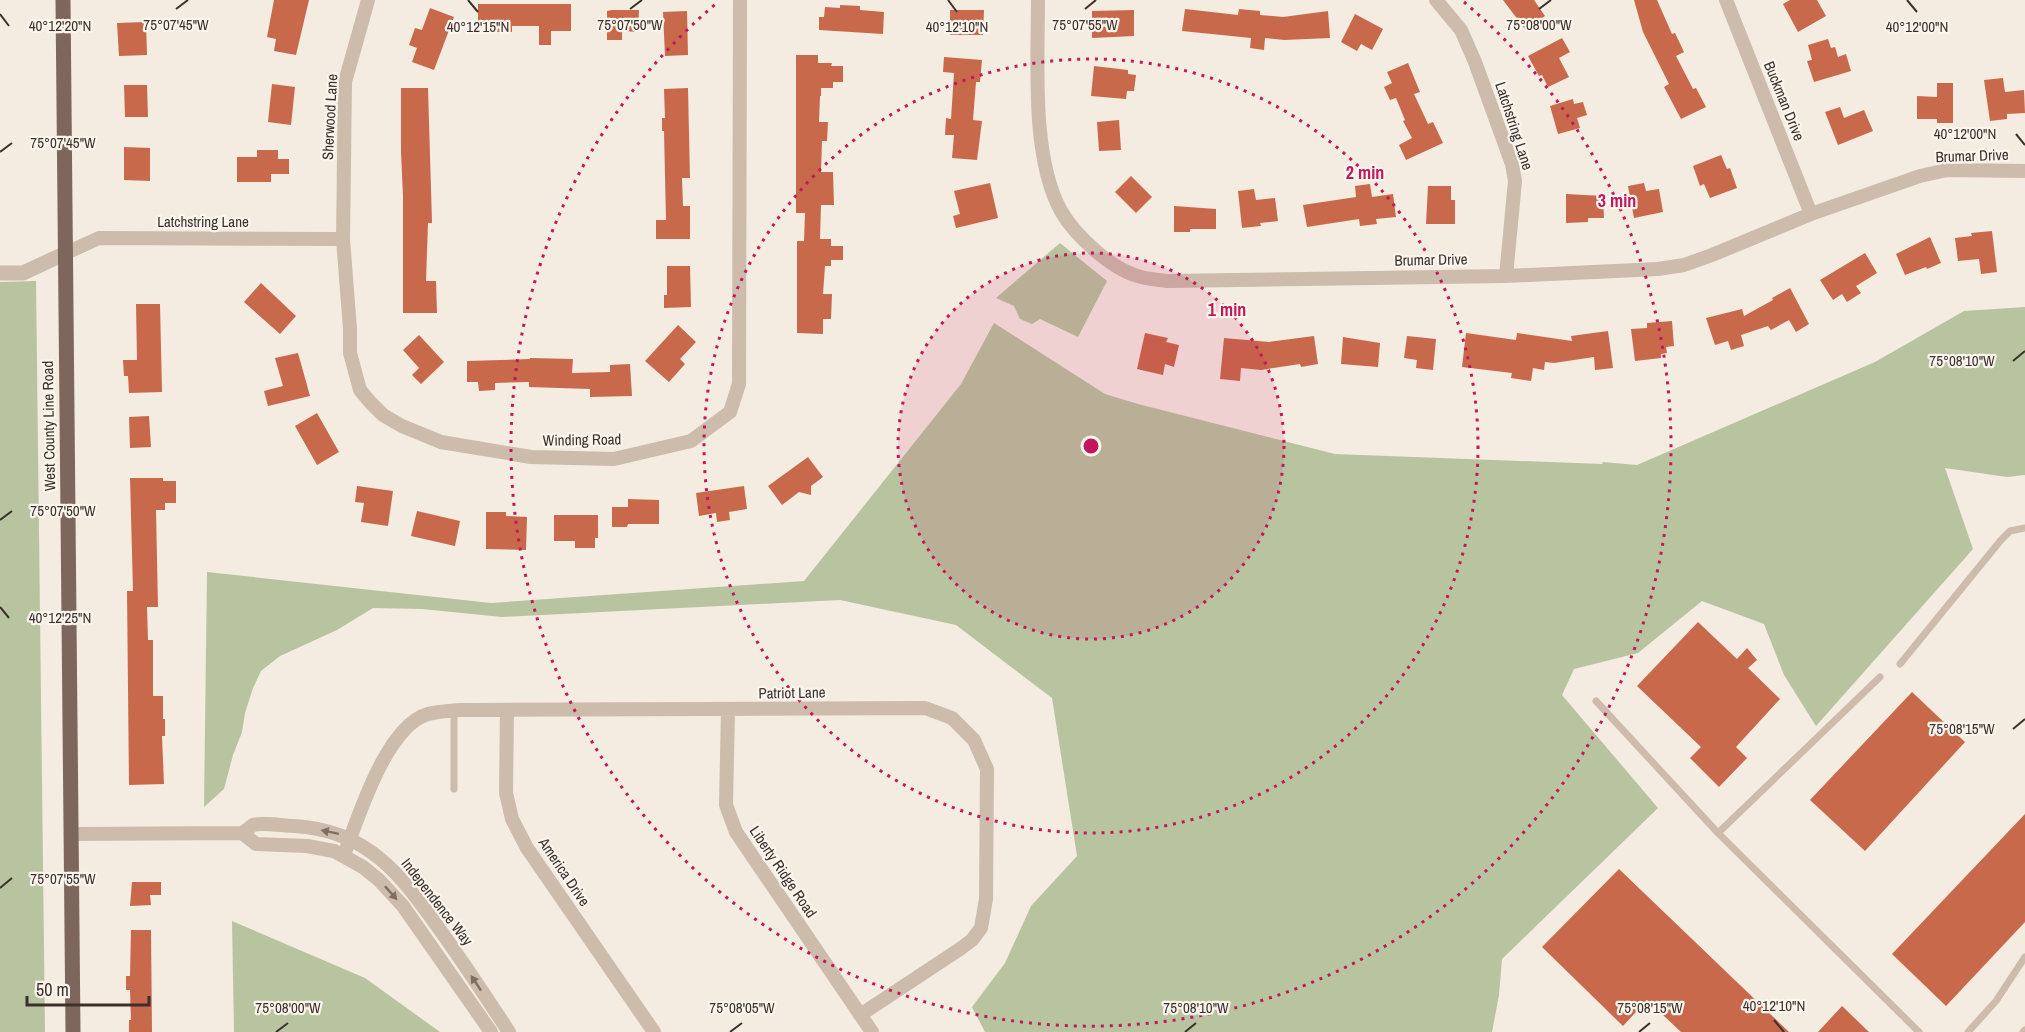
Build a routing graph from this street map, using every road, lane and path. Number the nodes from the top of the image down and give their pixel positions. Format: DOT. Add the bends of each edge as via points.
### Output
graph roads {
  1 [pos="63,0"];
  2 [pos="368,0"];
  3 [pos="740,0"];
  4 [pos="1038,0"];
  5 [pos="1436,0"];
  6 [pos="1726,0"];
  7 [pos="2025,171"];
  8 [pos="1811,214"];
  9 [pos="343,239"];
  10 [pos="66,253"];
  11 [pos="0,273"];
  12 [pos="1506,276"];
  13 [pos="2025,528"];
  14 [pos="1900,664"];
  15 [pos="1880,677"];
  16 [pos="1596,701"];
  17 [pos="507,710"];
  18 [pos="728,710"];
  19 [pos="454,711"];
  20 [pos="454,789"];
  21 [pos="242,833"];
  22 [pos="71,834"];
  23 [pos="1718,834"];
  24 [pos="350,839"];
  25 [pos="344,855"];
  26 [pos="2025,957"];
  27 [pos="860,1015"];
  28 [pos="73,1032"];
  29 [pos="491,1032"];
  30 [pos="509,1032"];
  31 [pos="654,1032"];
  32 [pos="872,1032"];
  33 [pos="1919,1032"];
  34 [pos="1968,1032"];
  1 -- 10 [label="main road, West County Line Road"];
  2 -- 9 [label="street, Sherwood Lane" via="345,82"];
  3 -- 9 [label="street, Winding Road" via="739,384 730,412 692,441 614,459 531,457 441,442 402,426 370,402 360,390 354,372"];
  4 -- 12 [label="street, Brumar Drive" via="1039,114 1052,188 1071,226 1120,268 1140,277 1168,281"];
  5 -- 12 [label="street, Latchstring Lane" via="1461,30 1512,164 1515,181"];
  6 -- 8 [label="street, Buckman Drive"];
  7 -- 8 [label="street, Brumar Drive" via="1947,170 1902,181"];
  8 -- 12 [label="street, Brumar Drive" via="1684,264 1658,269"];
  9 -- 10 [label="street, Latchstring Lane" via="99,238"];
  10 -- 11 [label="street" via="23,273"];
  10 -- 22 [label="main road, West County Line Road"];
  13 -- 14 [label="lane" via="2010,531 2001,540"];
  15 -- 23 [label="lane"];
  16 -- 23 [label="lane"];
  17 -- 18 [label="street, Patriot Lane"];
  17 -- 19 [label="street, Patriot Lane"];
  17 -- 31 [label="street, America Drive" via="506,793 512,819 527,848"];
  18 -- 27 [label="street, Liberty Ridge Road" via="726,805 736,832"];
  18 -- 27 [label="street, Patriot Lane" via="925,708 952,718 974,740 987,769 986,899 981,928 960,949"];
  19 -- 20 [label="lane"];
  19 -- 24 [label="street, Patriot Lane" via="426,714 397,739 378,768"];
  21 -- 22 [label="street, Independence Way"];
  24 -- 21 [label="street, Independence Way, one-way" via="294,826 255,824"];
  21 -- 25 [label="street, Independence Way" via="256,844 307,846"];
  22 -- 28 [label="main road, West County Line Road"];
  23 -- 33 [label="lane"];
  24 -- 25 [label="street, Patriot Lane"];
  30 -- 24 [label="street, Independence Way, one-way" via="395,870"];
  25 -- 29 [label="street, Independence Way, one-way" via="379,880 403,906"];
  26 -- 34 [label="lane" via="1996,1001"];
  27 -- 32 [label="street, Liberty Ridge Road"];
}
